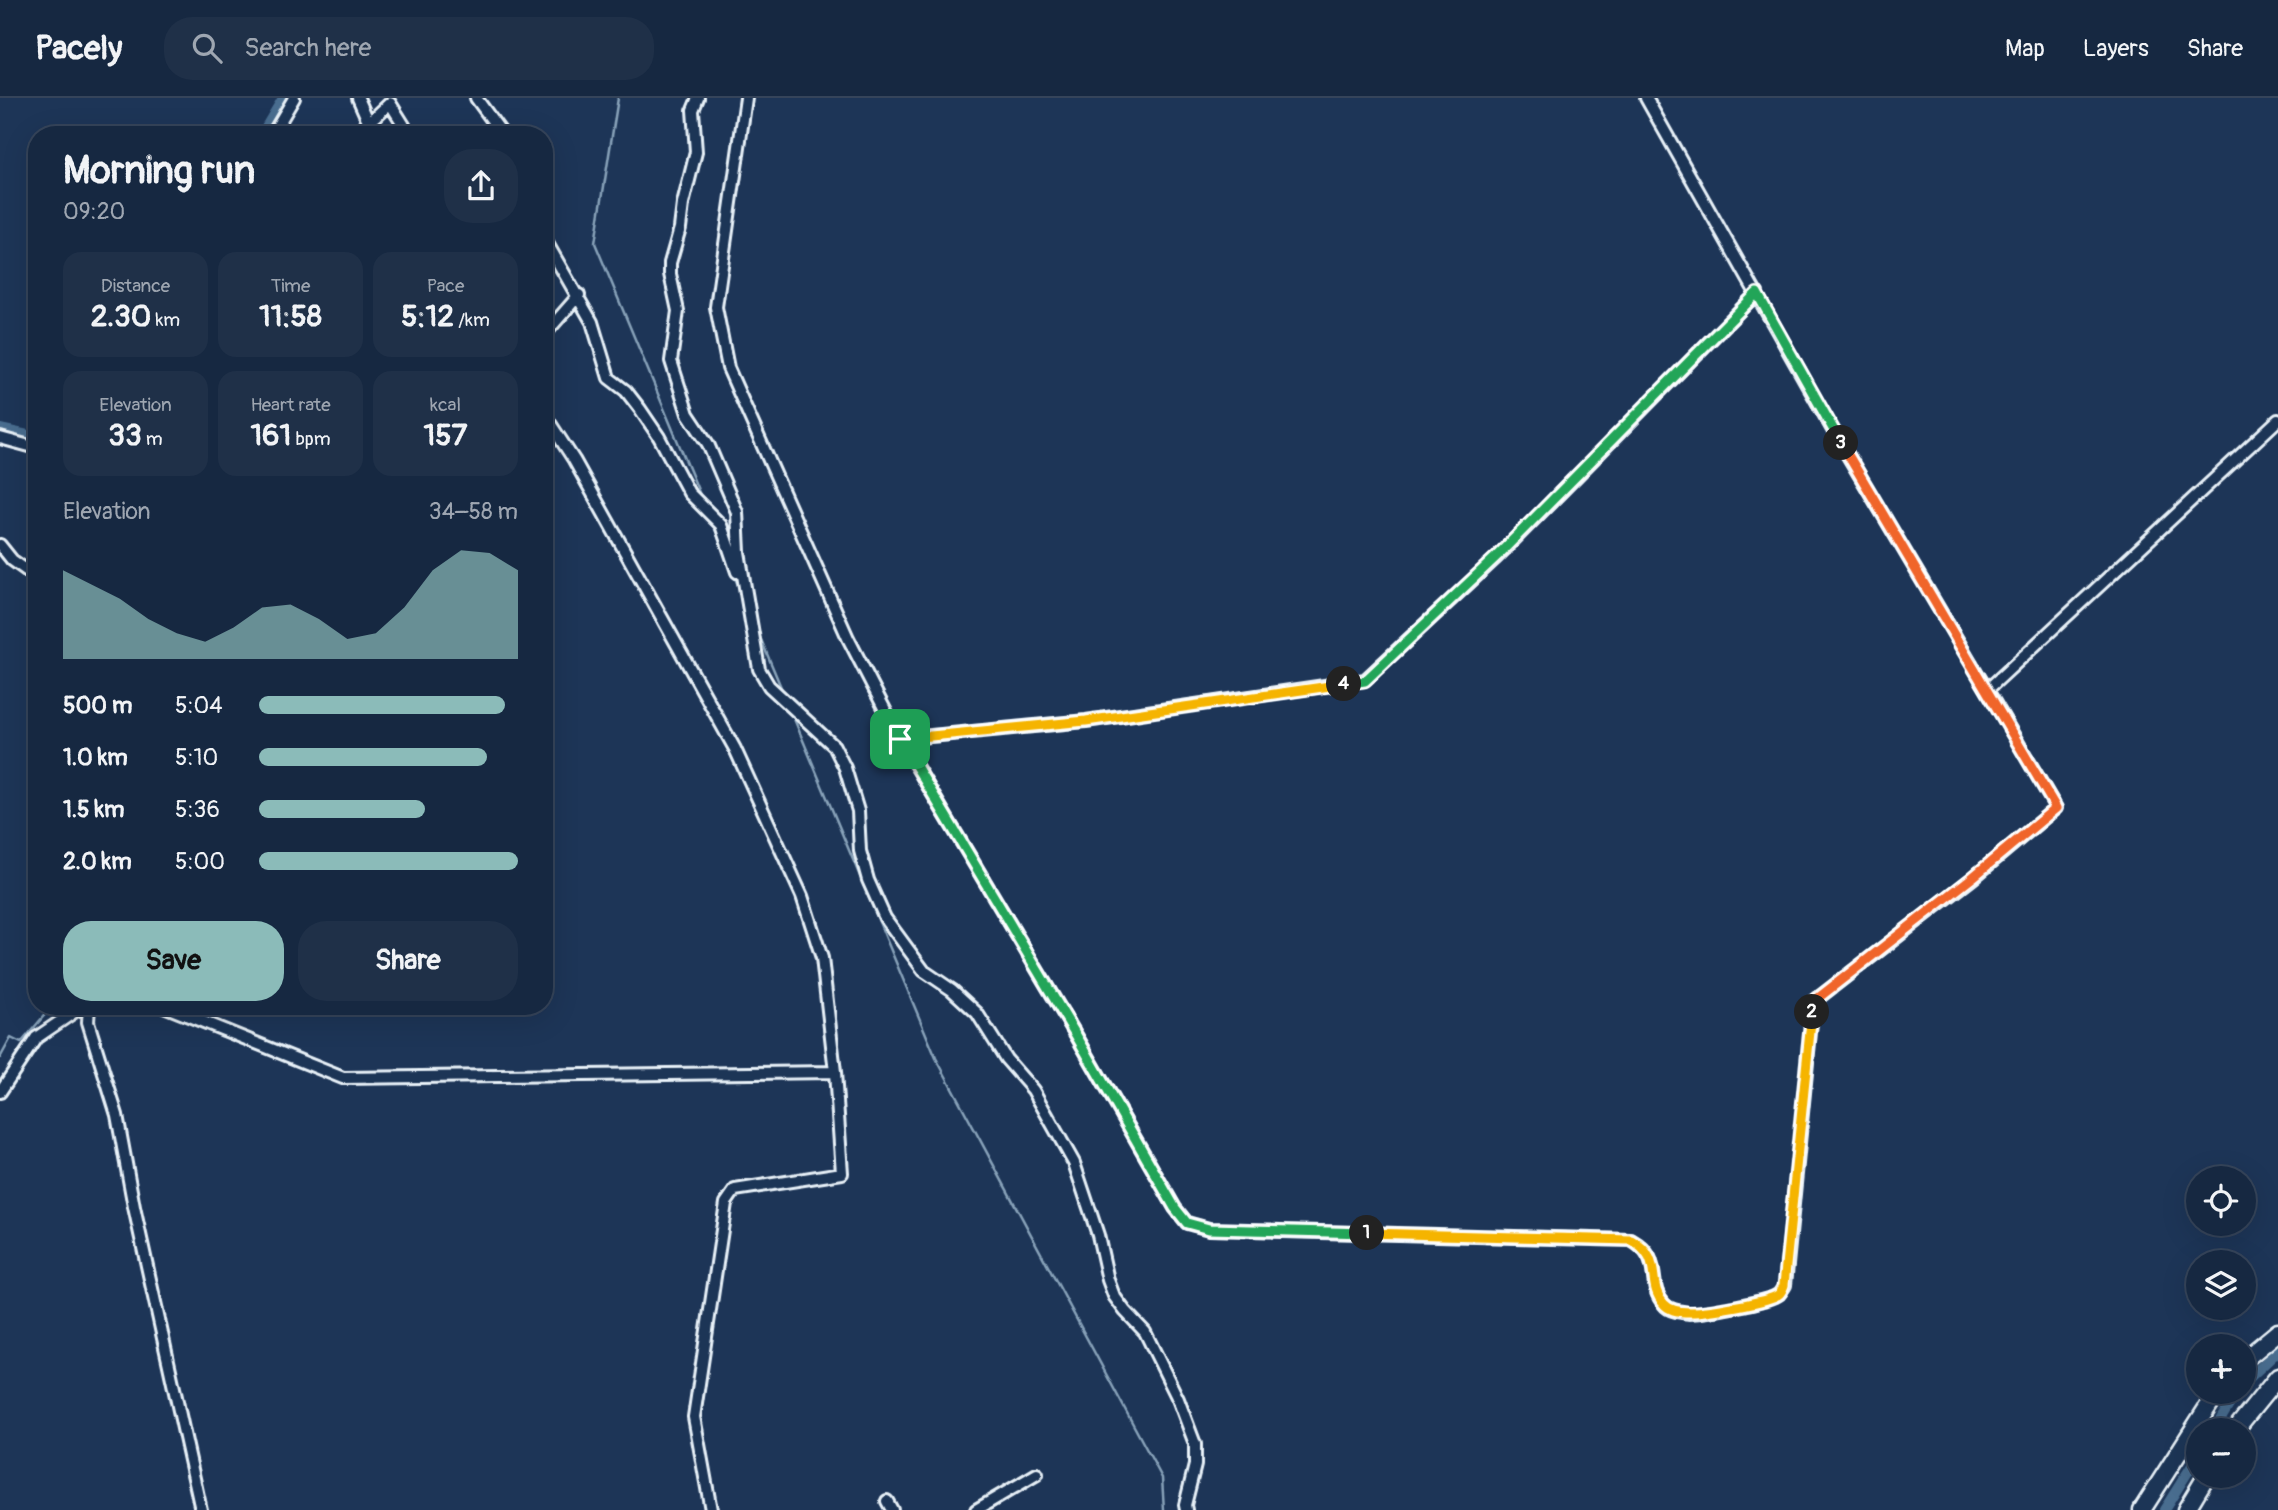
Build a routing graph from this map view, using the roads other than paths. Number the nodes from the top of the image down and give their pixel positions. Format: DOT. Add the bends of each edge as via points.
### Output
graph roads {
  1 [pos="294,98"];
  2 [pos="358,98"];
  3 [pos="476,98"];
  4 [pos="698,98"];
  5 [pos="746,98"];
  6 [pos="1646,98"];
  7 [pos="392,100"];
  8 [pos="369,123"];
  9 [pos="277,126"];
  10 [pos="366,126"];
  11 [pos="405,126"];
  12 [pos="496,126"];
  13 [pos="553,253"];
  14 [pos="1757,293"];
  15 [pos="579,295"];
  16 [pos="553,325"];
  17 [pos="2278,420"];
  18 [pos="553,428"];
  19 [pos="0,438"];
  20 [pos="28,446"];
  21 [pos="0,545"];
  22 [pos="28,572"];
  23 [pos="745,587"];
  24 [pos="1987,691"];
  25 [pos="900,739"];
  26 [pos="70,1015"];
  27 [pos="88,1015"];
  28 [pos="186,1015"];
  29 [pos="835,1072"];
  30 [pos="0,1092"];
  31 [pos="2278,1332"];
  32 [pos="2256,1350"];
  33 [pos="2278,1377"];
  34 [pos="2210,1404"];
  35 [pos="2245,1418"];
  36 [pos="1037,1474"];
  37 [pos="2199,1488"];
  38 [pos="201,1510"];
  39 [pos="711,1510"];
  40 [pos="975,1510"];
  41 [pos="1186,1510"];
  42 [pos="2142,1510"];
  43 [pos="2186,1510"];
  1 -- 9 [label="street"];
  2 -- 8 [label="street"];
  3 -- 12 [label="street"];
  4 -- 23 [label="street" via="693,110 695,152 670,263 678,311 671,361 688,414 708,444 737,512"];
  5 -- 25 [label="street" via="716,307 728,368 848,638"];
  6 -- 14 [label="street"];
  7 -- 8 [label="street"];
  7 -- 11 [label="street"];
  8 -- 10 [label="street"];
  13 -- 15 [label="street"];
  14 -- 24 [label="street"];
  14 -- 25 [label="street" via="1497,556 1365,681 1086,721"];
  15 -- 16 [label="street"];
  15 -- 23 [label="street" via="609,378 640,409 690,493 721,525"];
  17 -- 24 [label="street"];
  18 -- 29 [label="street" via="735,749 802,896 822,958"];
  19 -- 20 [label="street"];
  21 -- 22 [label="street"];
  23 -- 41 [label="street" via="759,669 769,686 834,746 845,768 858,811 860,851 885,918 924,971 977,1013 1006,1059 1033,1090 1074,1163 1114,1296 1146,1332 1195,1444"];
  24 -- 25 [label="street" via="2056,808 1813,1002 1784,1285 1779,1294 1766,1300 1691,1313 1666,1307 1659,1297 1651,1260 1644,1248 1631,1240 1209,1229 1187,1223"];
  26 -- 30 [label="street" via="36,1038"];
  27 -- 38 [label="street" via="117,1115"];
  28 -- 29 [label="street" via="343,1078"];
  29 -- 39 [label="street" via="842,1173 735,1190 726,1203 694,1417"];
  31 -- 32 [label="street"];
  33 -- 35 [label="street"];
  34 -- 42 [label="street"];
  36 -- 40 [label="street"];
  37 -- 43 [label="street"];
}
